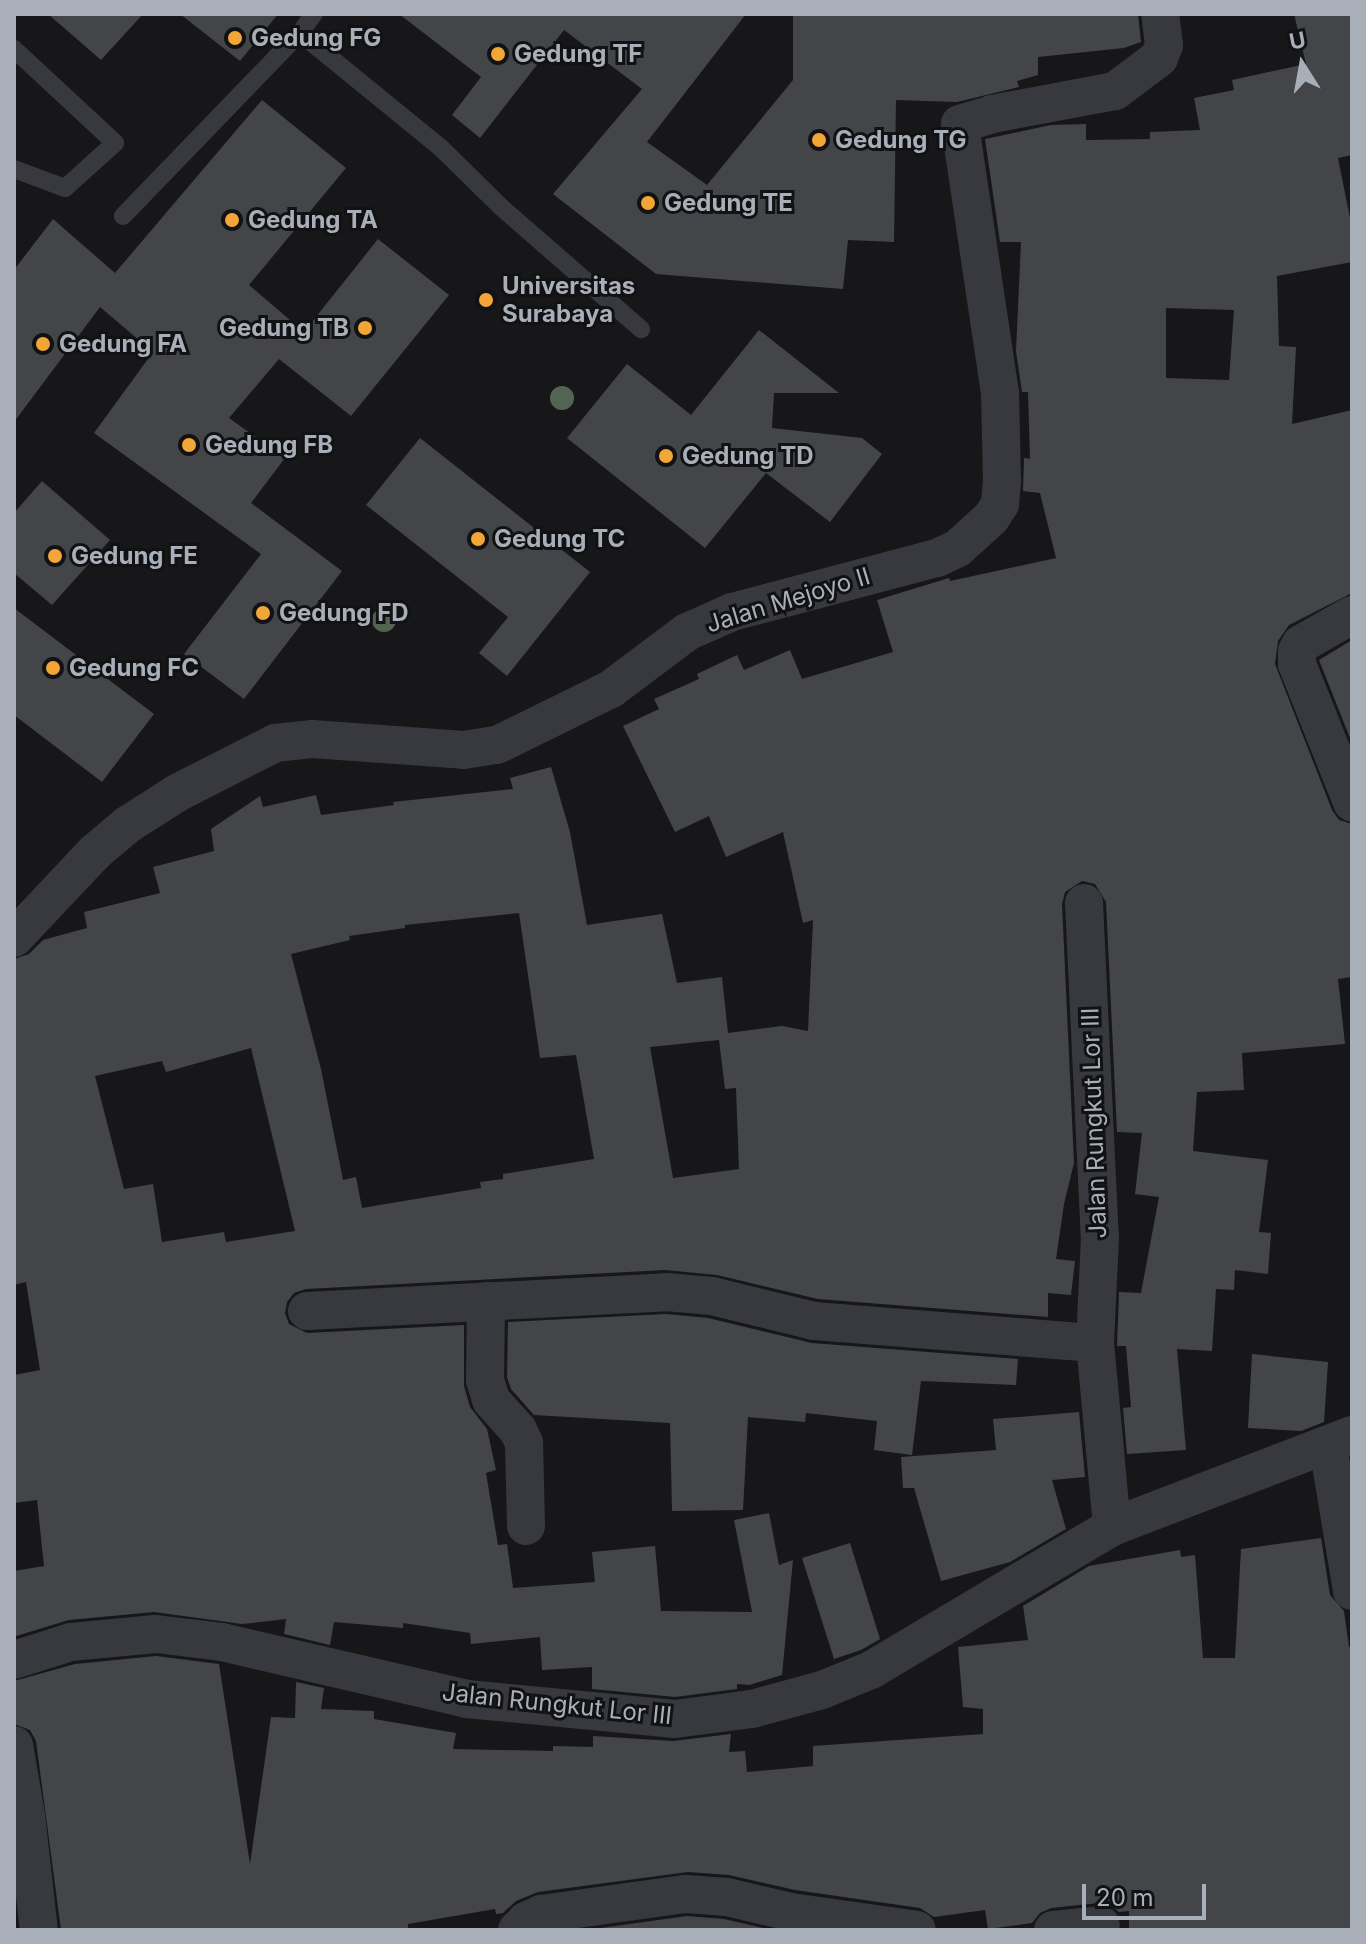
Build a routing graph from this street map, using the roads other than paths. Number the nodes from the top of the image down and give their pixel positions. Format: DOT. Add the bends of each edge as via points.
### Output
graph roads {
  1 [pos="314,14"];
  2 [pos="1160,14"];
  3 [pos="300,33"];
  4 [pos="14,49"];
  5 [pos="14,169"];
  6 [pos="123,216"];
  7 [pos="641,329"];
  8 [pos="1352,615"];
  9 [pos="1352,802"];
  10 [pos="1084,903"];
  11 [pos="14,938"];
  12 [pos="486,1301"];
  13 [pos="307,1311"];
  14 [pos="1095,1343"];
  15 [pos="1340,1440"];
  16 [pos="526,1526"];
  17 [pos="1112,1527"];
  18 [pos="1352,1591"];
  19 [pos="14,1660"];
  20 [pos="14,1745"];
  21 [pos="1101,1925"];
  22 [pos="39,1930"];
  23 [pos="517,1930"];
  24 [pos="917,1930"];
  25 [pos="1053,1930"];
  1 -- 3 [label="lane"];
  2 -- 11 [label="street, Jalan Mejoyo II" via="1164,45 1159,58 1115,91 960,124 1000,393 1002,481 1000,504 991,518 958,548 732,612 687,632 611,689 480,750 312,739 275,743 127,825"];
  3 -- 6 [label="lane"];
  3 -- 7 [label="lane" via="441,148"];
  4 -- 5 [label="lane" via="115,143 65,188"];
  8 -- 9 [label="street" via="1297,651 1302,678"];
  10 -- 14 [label="street, Jalan Rungkut Lor III" via="1100,1237"];
  12 -- 13 [label="street"];
  12 -- 14 [label="street" via="666,1292 712,1296 814,1321"];
  12 -- 16 [label="street" via="485,1380 491,1400 524,1443"];
  14 -- 17 [label="street, Jalan Rungkut Lor III"];
  15 -- 17 [label="street, Jalan Rungkut Lor III"];
  15 -- 18 [label="street"];
  17 -- 19 [label="street, Jalan Rungkut Lor III" via="871,1670 772,1704 675,1719 467,1699 222,1642 156,1634 71,1642"];
  20 -- 22 [label="street"];
  21 -- 25 [label="street"];
  23 -- 24 [label="street" via="541,1914 686,1894"];
}
